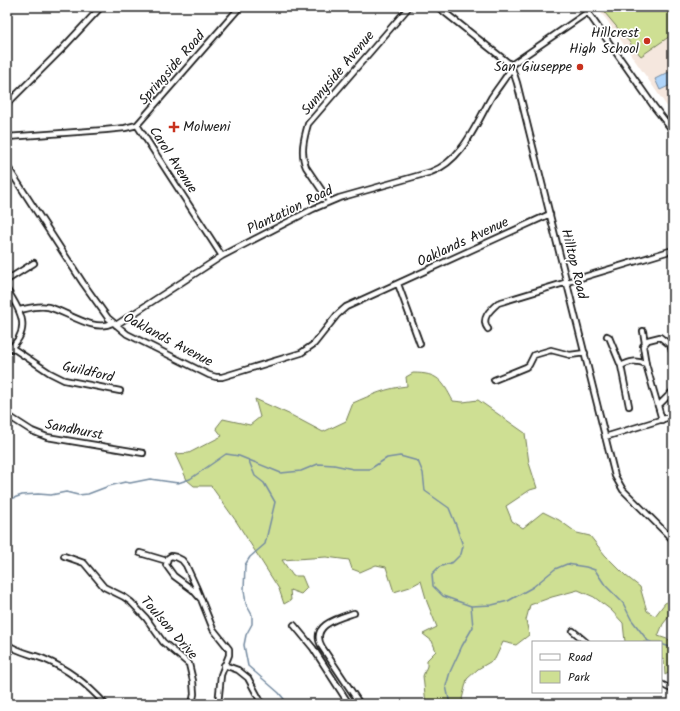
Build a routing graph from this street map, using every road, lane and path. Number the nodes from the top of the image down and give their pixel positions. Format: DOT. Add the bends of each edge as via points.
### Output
graph roads {
  1 [pos="101,7"];
  2 [pos="240,7"];
  3 [pos="409,7"];
  4 [pos="438,7"];
  5 [pos="584,7"];
  6 [pos="588,12"];
  7 [pos="512,66"];
  8 [pos="7,104"];
  9 [pos="137,125"];
  10 [pos="673,131"];
  11 [pos="7,137"];
  12 [pos="7,166"];
  13 [pos="329,202"];
  14 [pos="550,214"];
  15 [pos="673,250"];
  16 [pos="222,256"];
  17 [pos="34,263"];
  18 [pos="7,280"];
  19 [pos="567,283"];
  20 [pos="398,284"];
  21 [pos="7,290"];
  22 [pos="20,310"];
  23 [pos="114,324"];
  24 [pos="488,329"];
  25 [pos="643,331"];
  26 [pos="607,336"];
  27 [pos="645,343"];
  28 [pos="420,344"];
  29 [pos="9,349"];
  30 [pos="585,353"];
  31 [pos="673,353"];
  32 [pos="646,364"];
  33 [pos="621,366"];
  34 [pos="494,380"];
  35 [pos="120,391"];
  36 [pos="673,391"];
  37 [pos="629,406"];
  38 [pos="658,406"];
  39 [pos="7,414"];
  40 [pos="673,416"];
  41 [pos="662,420"];
  42 [pos="605,437"];
  43 [pos="143,453"];
  44 [pos="673,539"];
  45 [pos="140,553"];
  46 [pos="64,556"];
  47 [pos="167,561"];
  48 [pos="200,598"];
  49 [pos="354,613"];
  50 [pos="294,624"];
  51 [pos="573,631"];
  52 [pos="585,641"];
  53 [pos="7,644"];
  54 [pos="10,648"];
  55 [pos="224,665"];
  56 [pos="662,684"];
  57 [pos="673,690"];
  58 [pos="105,704"];
  59 [pos="192,704"];
  60 [pos="218,704"];
  61 [pos="262,704"];
  62 [pos="349,704"];
  63 [pos="360,704"];
  1 -- 8 [label="street"];
  2 -- 9 [label="street, Springside Road"];
  3 -- 13 [label="street, Sunnyside Avenue" via="308,124 304,161"];
  4 -- 7 [label="street"];
  5 -- 6 [label="street"];
  6 -- 7 [label="street, Plantation Road"];
  6 -- 10 [label="street"];
  7 -- 13 [label="street, Plantation Road" via="462,147 441,167"];
  7 -- 14 [label="street, Hilltop Road"];
  9 -- 11 [label="street, Carol Avenue" via="105,130"];
  9 -- 16 [label="street, Carol Avenue"];
  12 -- 23 [label="street, Oaklands Avenue"];
  13 -- 16 [label="street, Plantation Road"];
  14 -- 19 [label="street, Hilltop Road"];
  14 -- 20 [label="street, Oaklands Avenue"];
  15 -- 19 [label="street"];
  16 -- 23 [label="street, Plantation Road"];
  17 -- 18 [label="street"];
  19 -- 24 [label="street" via="498,303 486,316 485,325"];
  19 -- 30 [label="street, Hilltop Road"];
  20 -- 23 [label="street, Oaklands Avenue" via="342,310 314,344 301,353 222,377 209,375 132,336"];
  20 -- 28 [label="street"];
  21 -- 22 [label="street"];
  22 -- 23 [label="street" via="47,307 96,325"];
  22 -- 29 [label="street" via="21,333"];
  25 -- 27 [label="street"];
  26 -- 33 [label="street"];
  27 -- 31 [label="street" via="660,337 670,345"];
  27 -- 32 [label="street" via="643,346"];
  29 -- 35 [label="street, Guildford" via="64,380"];
  30 -- 34 [label="street" via="570,355 550,350 536,354 526,368"];
  30 -- 42 [label="street, Hilltop Road"];
  32 -- 33 [label="street" via="632,361"];
  32 -- 38 [label="street"];
  33 -- 37 [label="street"];
  36 -- 38 [label="street"];
  38 -- 41 [label="street"];
  39 -- 43 [label="street, Sandhurst" via="46,437"];
  40 -- 41 [label="street"];
  41 -- 42 [label="street"];
  42 -- 44 [label="street, Hilltop Road" via="615,476 621,487"];
  45 -- 47 [label="street"];
  46 -- 59 [label="street, Toulson Drive" via="84,563 104,587 131,602 163,642 188,664 193,681"];
  47 -- 48 [label="street" via="167,567 174,576"];
  47 -- 48 [label="street" via="174,556 184,562"];
  48 -- 55 [label="street" via="212,629 229,649 230,655"];
  49 -- 63 [label="street" via="323,627 318,638"];
  50 -- 62 [label="street" via="313,648"];
  51 -- 52 [label="street"];
  53 -- 54 [label="street"];
  54 -- 58 [label="street" via="62,667 89,687"];
  55 -- 60 [label="street"];
  55 -- 61 [label="street" via="238,670 248,678"];
  56 -- 57 [label="street"];
}
